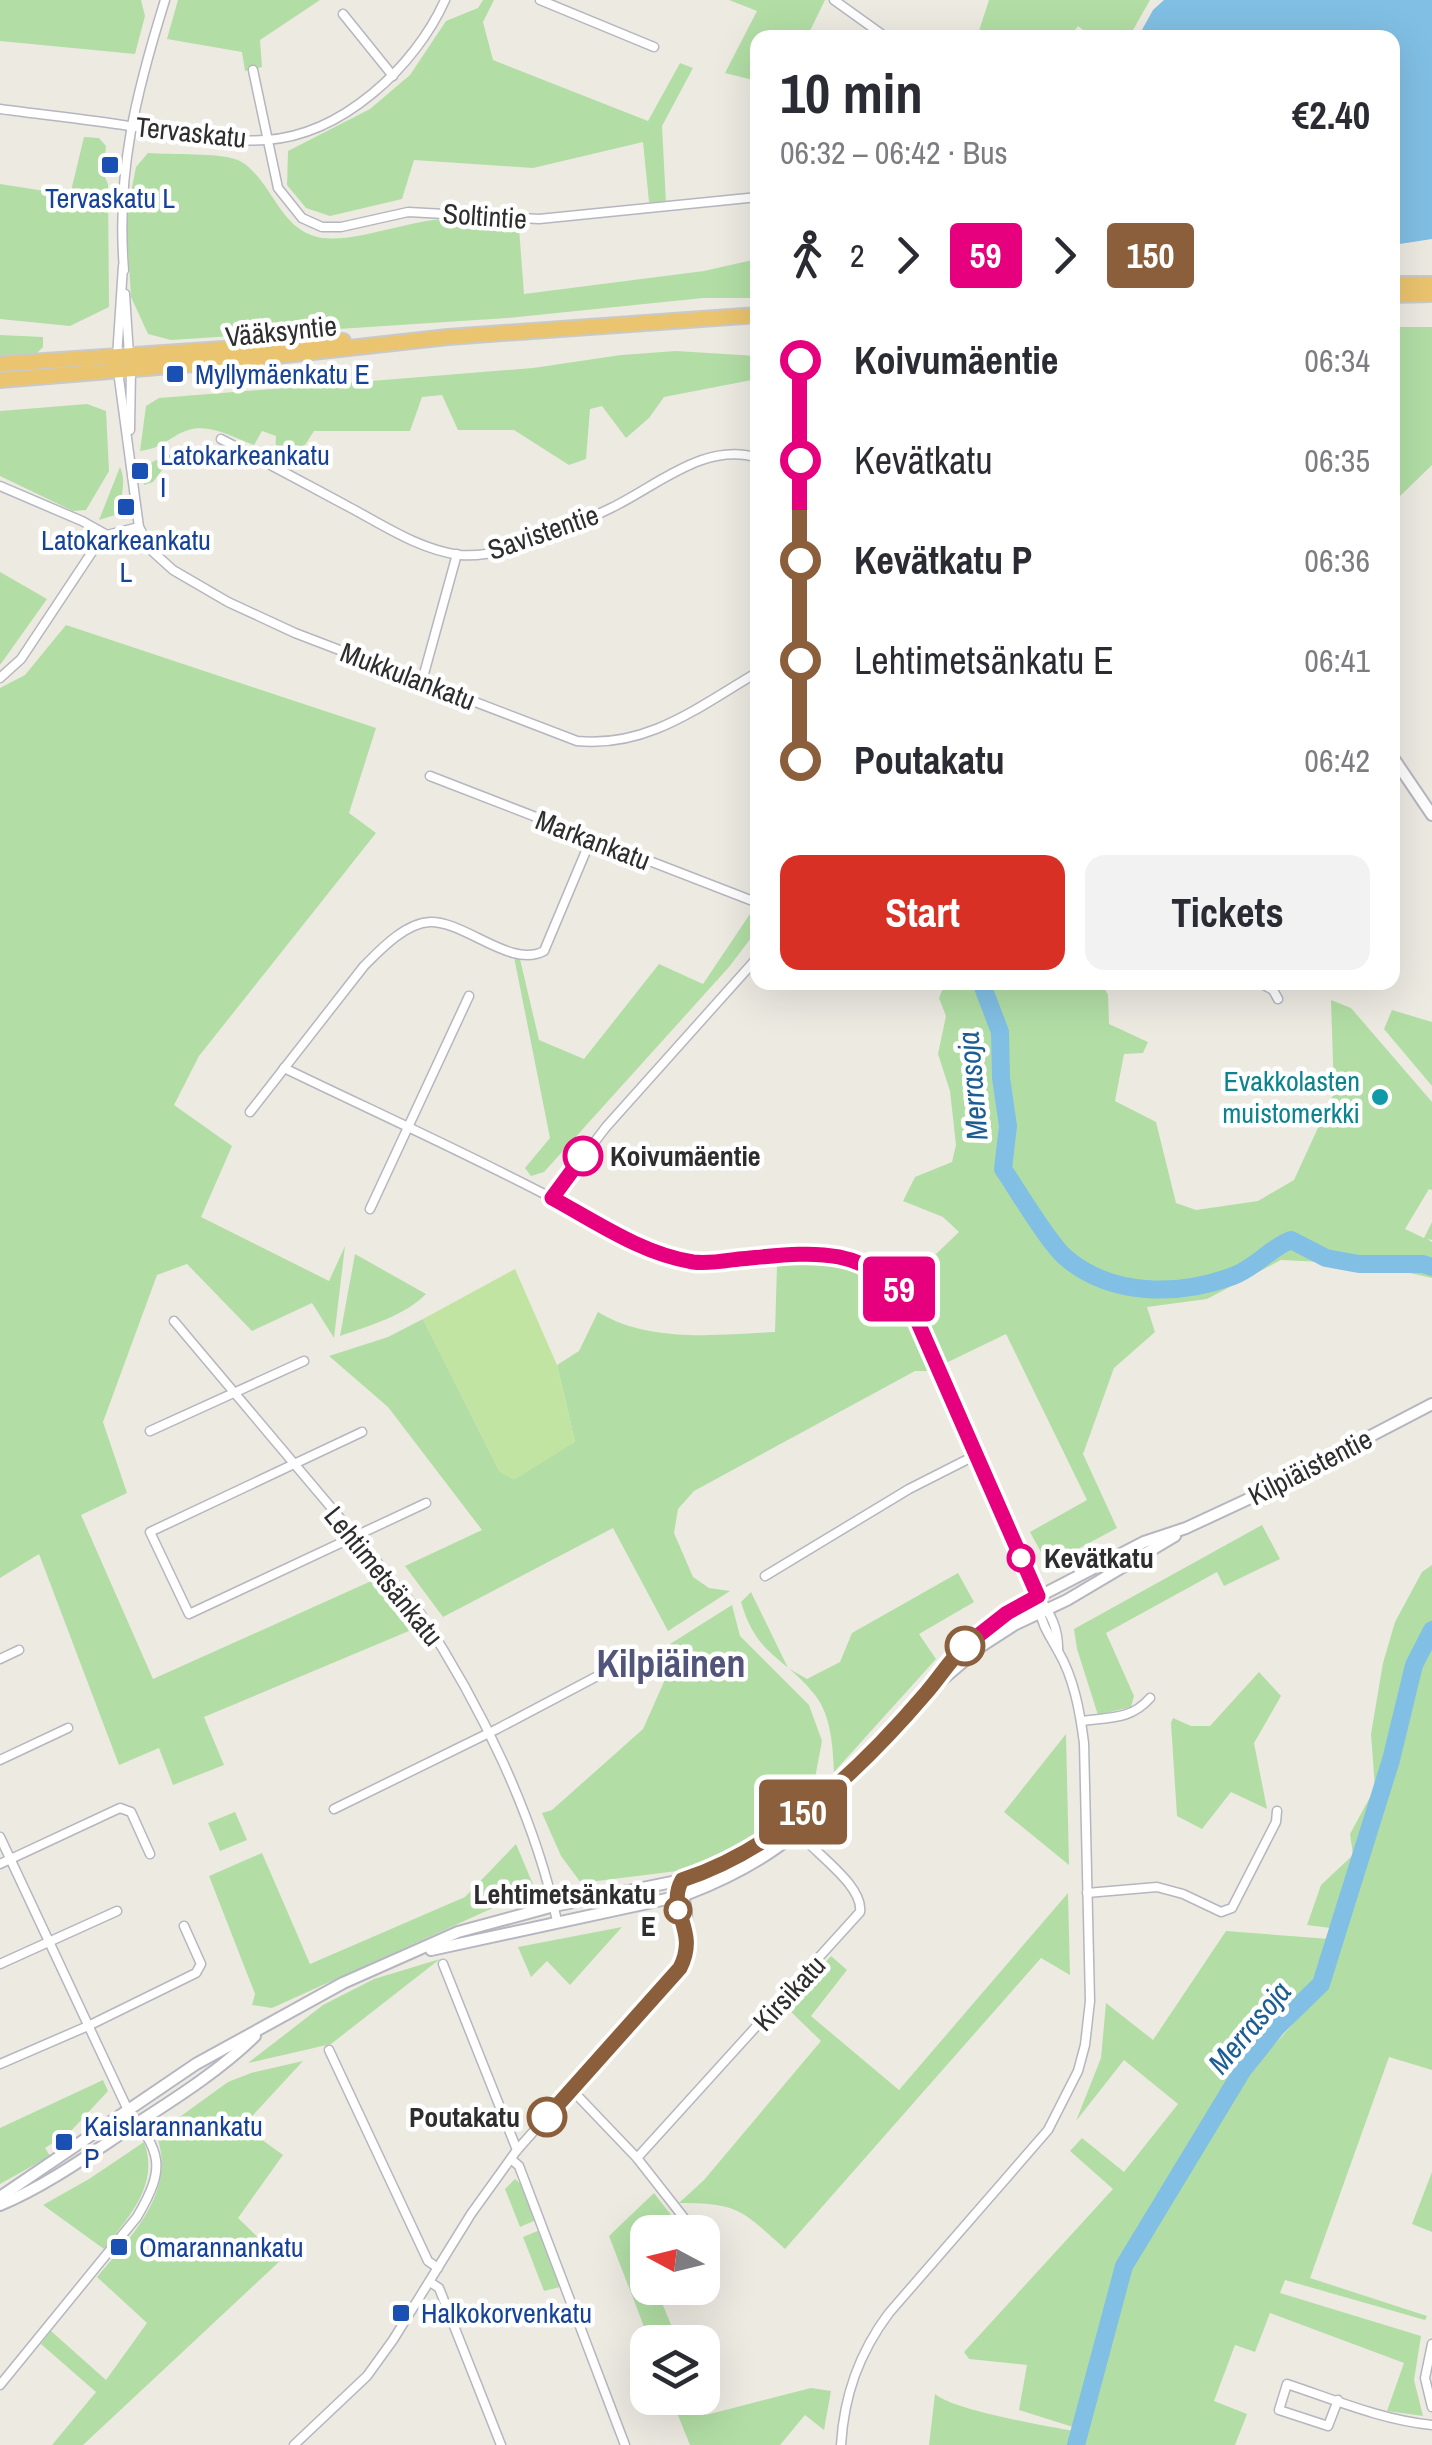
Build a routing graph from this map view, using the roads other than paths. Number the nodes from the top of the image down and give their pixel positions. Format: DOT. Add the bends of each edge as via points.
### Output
graph roads {
  1 [pos="164,0"];
  2 [pos="445,0"];
  3 [pos="540,0"];
  4 [pos="834,0"];
  5 [pos="852,0"];
  6 [pos="849,11"];
  7 [pos="343,14"];
  8 [pos="876,30"];
  9 [pos="654,47"];
  10 [pos="253,70"];
  11 [pos="392,76"];
  12 [pos="0,109"];
  13 [pos="130,126"];
  14 [pos="267,140"];
  15 [pos="750,198"];
  16 [pos="1400,284"];
  17 [pos="1432,284"];
  18 [pos="1432,294"];
  19 [pos="1400,295"];
  20 [pos="750,316"];
  21 [pos="448,337"];
  22 [pos="123,354"];
  23 [pos="0,364"];
  24 [pos="124,371"];
  25 [pos="0,380"];
  26 [pos="221,439"];
  27 [pos="750,456"];
  28 [pos="0,486"];
  29 [pos="139,527"];
  30 [pos="107,535"];
  31 [pos="457,554"];
  32 [pos="750,677"];
  33 [pos="0,678"];
  34 [pos="422,681"];
  35 [pos="1400,768"];
  36 [pos="430,776"];
  37 [pos="1432,815"];
  38 [pos="592,839"];
  39 [pos="750,900"];
  40 [pos="750,967"];
  41 [pos="1273,990"];
  42 [pos="469,996"];
  43 [pos="1278,999"];
  44 [pos="284,1068"];
  45 [pos="250,1112"];
  46 [pos="408,1128"];
  47 [pos="552,1198"];
  48 [pos="370,1209"];
  49 [pos="174,1321"];
  50 [pos="304,1361"];
  51 [pos="233,1391"];
  52 [pos="1432,1404"];
  53 [pos="150,1431"];
  54 [pos="362,1432"];
  55 [pos="976,1455"];
  56 [pos="293,1463"];
  57 [pos="426,1503"];
  58 [pos="1186,1528"];
  59 [pos="356,1537"];
  60 [pos="766,1576"];
  61 [pos="1038,1596"];
  62 [pos="1044,1611"];
  63 [pos="19,1650"];
  64 [pos="0,1659"];
  65 [pos="624,1662"];
  66 [pos="927,1692"];
  67 [pos="1150,1698"];
  68 [pos="1082,1722"];
  69 [pos="68,1728"];
  70 [pos="488,1734"];
  71 [pos="0,1760"];
  72 [pos="334,1809"];
  73 [pos="1277,1811"];
  74 [pos="794,1828"];
  75 [pos="0,1837"];
  76 [pos="150,1854"];
  77 [pos="10,1859"];
  78 [pos="0,1864"];
  79 [pos="677,1888"];
  80 [pos="1087,1893"];
  81 [pos="554,1906"];
  82 [pos="117,1911"];
  83 [pos="558,1921"];
  84 [pos="184,1926"];
  85 [pos="49,1942"];
  86 [pos="407,1956"];
  87 [pos="0,1964"];
  88 [pos="443,1964"];
  89 [pos="88,2026"];
  90 [pos="260,2032"];
  91 [pos="330,2050"];
  92 [pos="0,2064"];
  93 [pos="572,2090"];
  94 [pos="127,2108"];
  95 [pos="138,2122"];
  96 [pos="514,2155"];
  97 [pos="637,2158"];
  98 [pos="0,2197"];
  99 [pos="0,2205"];
  100 [pos="682,2215"];
  101 [pos="438,2268"];
  102 [pos="430,2282"];
  103 [pos="1432,2344"];
  104 [pos="0,2385"];
  105 [pos="1338,2400"];
  106 [pos="1432,2407"];
  107 [pos="1432,2425"];
  108 [pos="294,2445"];
  109 [pos="501,2445"];
  110 [pos="625,2445"];
  111 [pos="841,2445"];
  1 -- 13 [label="street"];
  2 -- 11 [label="street, Tervaskatu"];
  3 -- 9 [label="street"];
  4 -- 6 [label="street"];
  5 -- 6 [label="street"];
  6 -- 8 [label="street"];
  7 -- 11 [label="street"];
  10 -- 14 [label="street"];
  11 -- 14 [label="street, Tervaskatu" via="356,106 298,134"];
  12 -- 13 [label="street, Tervaskatu"];
  13 -- 14 [label="street, Tervaskatu" via="205,139"];
  13 -- 22 [label="street" via="120,211"];
  14 -- 15 [label="street, Soltintie" via="278,188 302,218 322,227 408,212 539,220"];
  16 -- 17 [label="highway"];
  18 -- 19 [label="highway"];
  20 -- 21 [label="highway, Vääksyntie"];
  21 -- 22 [label="highway, Vääksyntie"];
  21 -- 24 [label="highway, Vääksyntie"];
  22 -- 23 [label="highway, Vääksyntie"];
  22 -- 24 [label="street"];
  24 -- 25 [label="highway, Vääksyntie"];
  24 -- 29 [label="street"];
  26 -- 31 [label="street, Savistentie" via="404,536"];
  27 -- 31 [label="street, Savistentie" via="719,454 560,530 515,546"];
  28 -- 30 [label="street"];
  29 -- 30 [label="street"];
  29 -- 34 [label="street, Mukkulankatu" via="173,570 228,602"];
  30 -- 33 [label="street"];
  31 -- 34 [label="street"];
  32 -- 34 [label="street, Mukkulankatu" via="668,725 605,744 577,741"];
  35 -- 37 [label="street"];
  36 -- 38 [label="street, Markankatu"];
  38 -- 39 [label="street, Markankatu"];
  38 -- 44 [label="street" via="544,951 535,956 496,947 431,922 406,931 383,946"];
  40 -- 47 [label="street" via="606,1126"];
  41 -- 43 [label="street"];
  42 -- 46 [label="street"];
  44 -- 45 [label="street"];
  44 -- 46 [label="street"];
  46 -- 47 [label="street"];
  46 -- 48 [label="street"];
  47 -- 55 [label="street" via="641,1246 693,1262 810,1253 870,1266 909,1302"];
  49 -- 51 [label="street, Lehtimetsänkatu"];
  50 -- 51 [label="street"];
  51 -- 53 [label="street"];
  51 -- 56 [label="street, Lehtimetsänkatu"];
  52 -- 58 [label="street, Kilpiäistentie"];
  54 -- 56 [label="street"];
  55 -- 60 [label="street"];
  55 -- 61 [label="street"];
  56 -- 59 [label="street, Lehtimetsänkatu"];
  56 -- 59 [label="street" via="150,1532 189,1614"];
  57 -- 59 [label="street"];
  58 -- 61 [label="street, Kilpiäistentie"];
  58 -- 62 [label="street, Kilpiäistentie"];
  59 -- 70 [label="street, Lehtimetsänkatu" via="420,1613"];
  61 -- 62 [label="street"];
  61 -- 66 [label="street, Kilpiäistentie" via="974,1638"];
  62 -- 66 [label="street, Kilpiäistentie" via="983,1645"];
  62 -- 68 [label="street" via="1047,1637 1058,1650"];
  63 -- 64 [label="street"];
  65 -- 70 [label="street"];
  66 -- 74 [label="street, Kilpiäistentie" via="831,1802"];
  67 -- 68 [label="street" via="1124,1717"];
  68 -- 80 [label="street"];
  69 -- 71 [label="street"];
  70 -- 72 [label="street"];
  70 -- 81 [label="street, Lehtimetsänkatu" via="542,1856"];
  73 -- 80 [label="street" via="1232,1908 1221,1912 1157,1888"];
  74 -- 79 [label="street, Kilpiäistentie" via="749,1868"];
  74 -- 97 [label="street, Kirsikatu" via="856,1890 860,1912"];
  75 -- 77 [label="street"];
  76 -- 77 [label="street" via="131,1812 120,1808"];
  77 -- 78 [label="street"];
  77 -- 85 [label="street"];
  79 -- 81 [label="street"];
  79 -- 83 [label="street"];
  79 -- 93 [label="street" via="687,1948 680,1968"];
  80 -- 111 [label="street" via="1089,2020 1070,2092 1048,2130 876,2330 851,2382"];
  81 -- 83 [label="street, Lehtimetsänkatu"];
  81 -- 86 [label="street" via="458,1932"];
  82 -- 85 [label="street"];
  83 -- 86 [label="street"];
  84 -- 89 [label="street" via="201,1964 196,1973"];
  85 -- 87 [label="street"];
  85 -- 89 [label="street"];
  86 -- 90 [label="street"];
  88 -- 96 [label="street"];
  89 -- 92 [label="street"];
  89 -- 94 [label="street"];
  90 -- 94 [label="street"];
  90 -- 95 [label="street"];
  91 -- 101 [label="street" via="428,2262"];
  93 -- 96 [label="street"];
  93 -- 97 [label="street"];
  94 -- 95 [label="street"];
  94 -- 98 [label="street"];
  95 -- 99 [label="street"];
  95 -- 104 [label="street" via="157,2160 152,2193"];
  96 -- 101 [label="street"];
  96 -- 110 [label="street"];
  97 -- 100 [label="street"];
  101 -- 102 [label="street"];
  102 -- 108 [label="street" via="367,2376"];
  102 -- 109 [label="street" via="439,2288"];
  103 -- 106 [label="street" via="1425,2378"];
  105 -- 105 [label="street" via="1287,2384 1278,2410 1328,2426"];
  105 -- 107 [label="street" via="1400,2422"];
}
